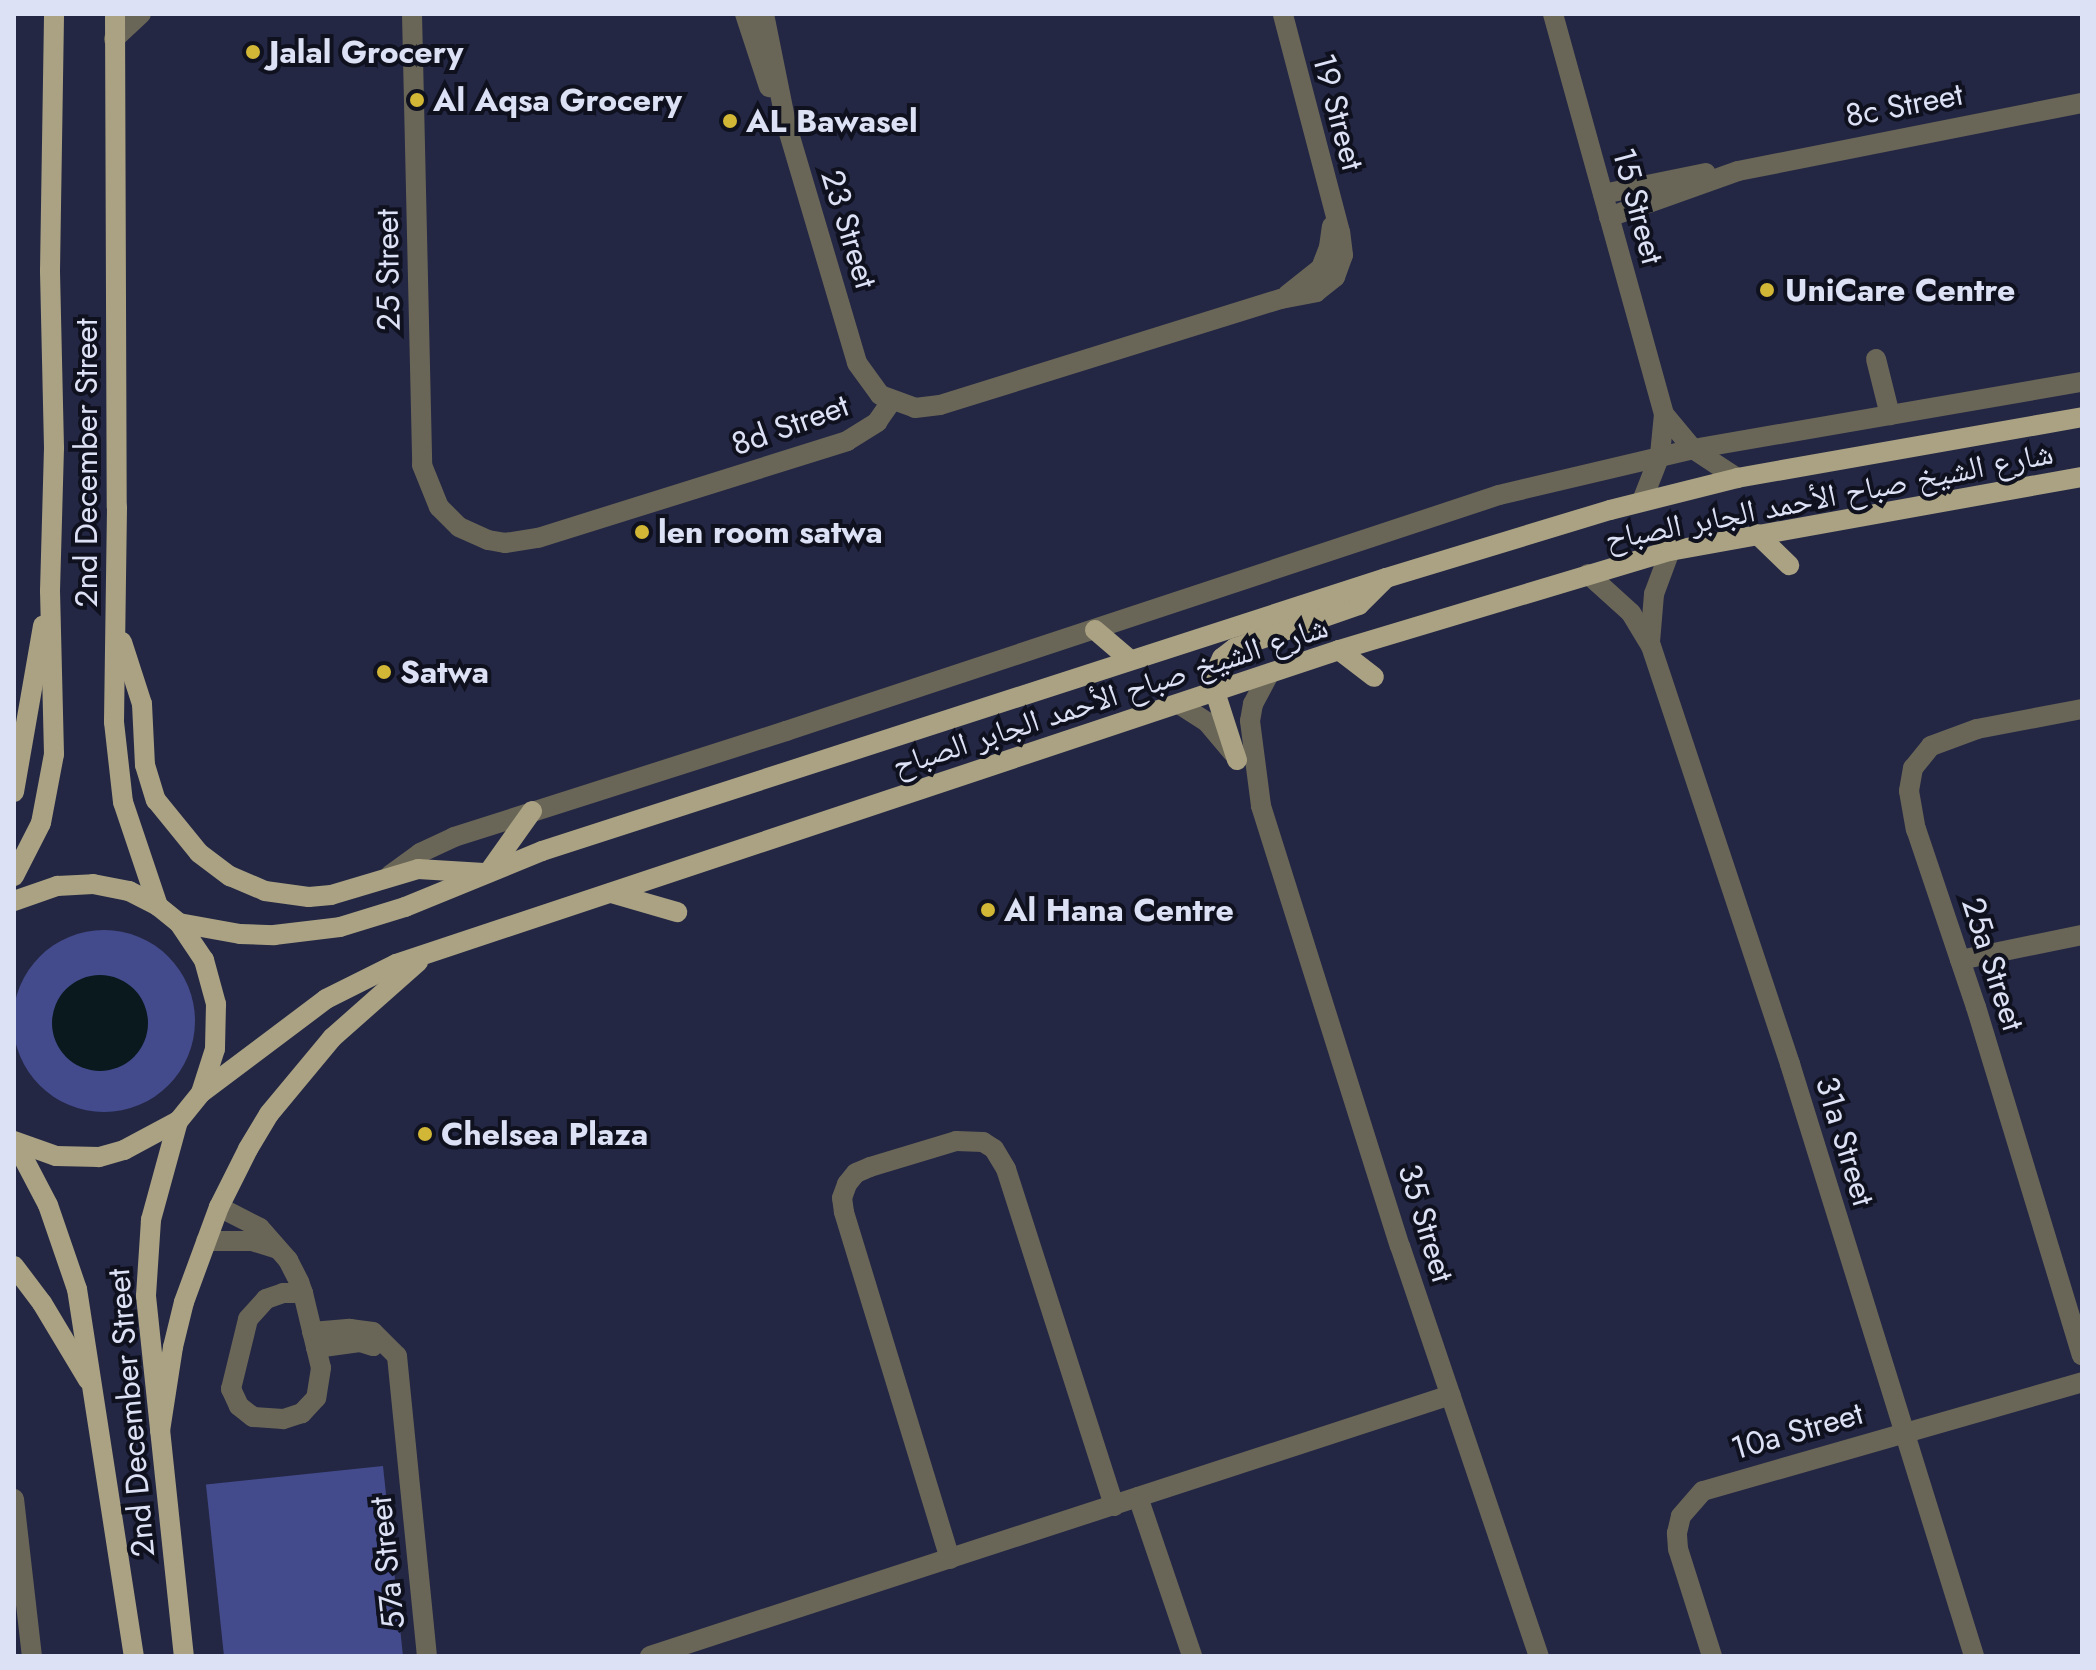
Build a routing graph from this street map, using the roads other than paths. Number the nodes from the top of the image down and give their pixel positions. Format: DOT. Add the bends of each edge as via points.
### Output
graph roads {
  1 [pos="54,14"];
  2 [pos="115,14"];
  3 [pos="141,14"];
  4 [pos="412,14"];
  5 [pos="745,14"];
  6 [pos="764,14"];
  7 [pos="1553,14"];
  8 [pos="1282,19"];
  9 [pos="114,39"];
  10 [pos="2082,103"];
  11 [pos="786,123"];
  12 [pos="1738,171"];
  13 [pos="1603,194"];
  14 [pos="1609,217"];
  15 [pos="1328,272"];
  16 [pos="1876,359"];
  17 [pos="2082,382"];
  18 [pos="891,402"];
  19 [pos="1664,414"];
  20 [pos="1890,415"];
  21 [pos="2082,417"];
  22 [pos="1693,449"];
  23 [pos="1660,455"];
  24 [pos="2082,477"];
  25 [pos="1737,478"];
  26 [pos="1642,501"];
  27 [pos="449,518"];
  28 [pos="1757,534"];
  29 [pos="1670,551"];
  30 [pos="1789,565"];
  31 [pos="1588,574"];
  32 [pos="1386,578"];
  33 [pos="50,591"];
  34 [pos="117,629"];
  35 [pos="1095,630"];
  36 [pos="1651,646"];
  37 [pos="1339,650"];
  38 [pos="1130,660"];
  39 [pos="1269,674"];
  40 [pos="1374,677"];
  41 [pos="1215,692"];
  42 [pos="1179,704"];
  43 [pos="2082,709"];
  44 [pos="1237,760"];
  45 [pos="14,792"];
  46 [pos="1261,806"];
  47 [pos="532,811"];
  48 [pos="488,873"];
  49 [pos="390,875"];
  50 [pos="14,876"];
  51 [pos="611,893"];
  52 [pos="14,901"];
  53 [pos="677,912"];
  54 [pos="168,913"];
  55 [pos="2082,935"];
  56 [pos="432,951"];
  57 [pos="1960,960"];
  58 [pos="201,1093"];
  59 [pos="178,1121"];
  60 [pos="15,1142"];
  61 [pos="219,1207"];
  62 [pos="206,1241"];
  63 [pos="281,1251"];
  64 [pos="14,1266"];
  65 [pos="303,1293"];
  66 [pos="314,1340"];
  67 [pos="2082,1355"];
  68 [pos="2082,1382"];
  69 [pos="93,1388"];
  70 [pos="1451,1395"];
  71 [pos="160,1431"];
  72 [pos="1902,1432"];
  73 [pos="1138,1497"];
  74 [pos="14,1499"];
  75 [pos="1114,1506"];
  76 [pos="17,1548"];
  77 [pos="950,1559"];
  78 [pos="132,1632"];
  79 [pos="32,1656"];
  80 [pos="123,1656"];
  81 [pos="134,1656"];
  82 [pos="184,1656"];
  83 [pos="427,1656"];
  84 [pos="650,1656"];
  85 [pos="1192,1656"];
  86 [pos="1539,1656"];
  87 [pos="1712,1656"];
  88 [pos="1974,1656"];
  1 -- 33 [label="main road, 2nd December Street"];
  2 -- 9 [label="main road, 2nd December Street"];
  3 -- 9 [label="street"];
  4 -- 27 [label="street, 25 Street" via="422,465 431,494"];
  5 -- 11 [label="street"];
  6 -- 11 [label="street, 23 Street"];
  7 -- 13 [label="street, 15 Street"];
  8 -- 15 [label="street, 19 Street" via="1333,210"];
  9 -- 34 [label="main road, 2nd December Street"];
  10 -- 12 [label="street, 8c Street"];
  11 -- 18 [label="street, 23 Street" via="857,363 870,386"];
  12 -- 13 [label="street, 8c Street" via="1708,172"];
  12 -- 14 [label="street, 8c Street"];
  13 -- 14 [label="street, 15 Street"];
  14 -- 19 [label="street, 15 Street"];
  15 -- 18 [label="street, 8d Street" via="1316,292 940,405 915,408"];
  16 -- 20 [label="street"];
  17 -- 20 [label="street"];
  18 -- 27 [label="street, 8d Street" via="868,430 847,441 531,540 488,540"];
  19 -- 22 [label="street, 15 Street"];
  19 -- 23 [label="street, 15 Street"];
  20 -- 22 [label="street"];
  21 -- 25 [label="main road, شارع الشيخ صباح الأحمد الجابر الصباح"];
  22 -- 23 [label="street"];
  22 -- 25 [label="street, 15 Street"];
  23 -- 26 [label="street, 15 Street"];
  23 -- 35 [label="street" via="1499,495"];
  24 -- 28 [label="main road, شارع الشيخ صباح الأحمد الجابر الصباح"];
  25 -- 26 [label="main road, شارع الشيخ صباح الأحمد الجابر الصباح"];
  26 -- 32 [label="main road, شارع الشيخ صباح الأحمد الجابر الصباح"];
  28 -- 29 [label="main road, شارع الشيخ صباح الأحمد الجابر الصباح"];
  28 -- 30 [label="main road"];
  29 -- 31 [label="main road, شارع الشيخ صباح الأحمد الجابر الصباح"];
  29 -- 36 [label="street, 31a Street" via="1654,594"];
  31 -- 36 [label="street, 31a Street" via="1631,613"];
  31 -- 37 [label="main road, شارع الشيخ صباح الأحمد الجابر الصباح"];
  32 -- 38 [label="main road, شارع الشيخ صباح الأحمد الجابر الصباح"];
  32 -- 41 [label="main road" via="1359,605 1228,652 1215,673"];
  33 -- 45 [label="main road"];
  33 -- 50 [label="main road, 2nd December Street" via="55,701 50,789 41,823"];
  34 -- 49 [label="main road" via="142,704 149,783 166,815 199,853 243,884 287,896 331,895"];
  34 -- 54 [label="main road, 2nd December Street" via="114,722 123,802"];
  35 -- 38 [label="main road"];
  35 -- 47 [label="street"];
  36 -- 72 [label="street, 31a Street" via="1790,1064"];
  37 -- 39 [label="main road, شارع الشيخ صباح الأحمد الجابر الصباح"];
  37 -- 40 [label="main road"];
  38 -- 48 [label="main road, شارع الشيخ صباح الأحمد الجابر الصباح"];
  39 -- 41 [label="main road, شارع الشيخ صباح الأحمد الجابر الصباح"];
  39 -- 46 [label="street, 35 Street" via="1250,721"];
  41 -- 42 [label="main road, شارع الشيخ صباح الأحمد الجابر الصباح"];
  41 -- 44 [label="main road"];
  42 -- 44 [label="street, 35 Street" via="1207,722"];
  42 -- 51 [label="main road, شارع الشيخ صباح الأحمد الجابر الصباح"];
  43 -- 57 [label="street, 25a Street" via="1977,729 1931,746 1913,768 1909,791 1916,829"];
  44 -- 46 [label="street, 35 Street"];
  46 -- 70 [label="street, 35 Street"];
  47 -- 48 [label="main road"];
  47 -- 49 [label="street" via="437,844"];
  48 -- 49 [label="main road" via="418,869"];
  48 -- 54 [label="main road, شارع الشيخ صباح الأحمد الجابر الصباح" via="372,918 307,933 240,934"];
  51 -- 53 [label="main road"];
  51 -- 56 [label="main road, شارع الشيخ صباح الأحمد الجابر الصباح"];
  52 -- 54 [label="main road, شارع الشيخ صباح الأحمد الجابر الصباح" via="57,886 93,884 129,891"];
  54 -- 58 [label="main road, 2nd December Street" via="204,960 216,1004 215,1049"];
  55 -- 57 [label="street"];
  56 -- 58 [label="main road, شارع الشيخ صباح الأحمد الجابر الصباح" via="326,999"];
  56 -- 61 [label="main road" via="381,993 297,1078 255,1137"];
  57 -- 67 [label="street, 25a Street"];
  58 -- 59 [label="main road"];
  59 -- 60 [label="main road" via="99,1157 56,1156"];
  59 -- 71 [label="main road, 2nd December Street" via="158,1182 147,1258 148,1334"];
  60 -- 69 [label="main road, 2nd December Street" via="65,1247"];
  61 -- 62 [label="main road"];
  61 -- 63 [label="street" via="253,1223"];
  62 -- 63 [label="street" via="252,1241"];
  62 -- 71 [label="main road" via="173,1347"];
  63 -- 65 [label="street"];
  64 -- 69 [label="main road"];
  65 -- 66 [label="street"];
  65 -- 66 [label="street" via="266,1299 248,1319 231,1380 239,1406 262,1420 302,1413 320,1388"];
  66 -- 83 [label="street, 57a Street" via="373,1332 391,1346 400,1366"];
  68 -- 72 [label="street, 10a Street"];
  69 -- 78 [label="main road, 2nd December Street"];
  70 -- 73 [label="street"];
  70 -- 86 [label="street, 35 Street"];
  71 -- 82 [label="main road, 2nd December Street"];
  72 -- 87 [label="street, 10a Street" via="1719,1485 1690,1502 1681,1516 1678,1549"];
  72 -- 88 [label="street, 31a Street"];
  73 -- 75 [label="street"];
  73 -- 85 [label="street"];
  74 -- 76 [label="street"];
  75 -- 77 [label="street"];
  75 -- 77 [label="street" via="1006,1169 994,1149 983,1142 956,1141 870,1167 847,1184 844,1212"];
  76 -- 79 [label="street"];
  77 -- 84 [label="street"];
  78 -- 80 [label="main road"];
  78 -- 81 [label="main road, 2nd December Street"];
}
